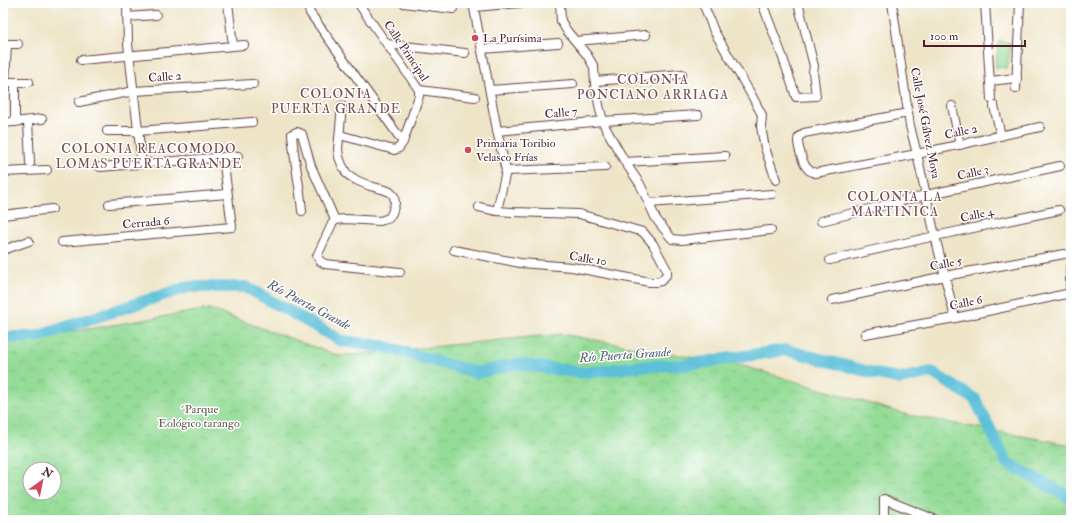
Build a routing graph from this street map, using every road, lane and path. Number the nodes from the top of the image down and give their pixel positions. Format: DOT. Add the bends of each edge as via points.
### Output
graph roads {
  1 [pos="127,3"];
  2 [pos="228,3"];
  3 [pos="307,3"];
  4 [pos="358,3"];
  5 [pos="403,3"];
  6 [pos="520,3"];
  7 [pos="560,3"];
  8 [pos="703,3"];
  9 [pos="762,3"];
  10 [pos="798,3"];
  11 [pos="892,3"];
  12 [pos="985,3"];
  13 [pos="1020,3"];
  14 [pos="474,5"];
  15 [pos="453,9"];
  16 [pos="156,15"];
  17 [pos="128,17"];
  18 [pos="646,36"];
  19 [pos="576,41"];
  20 [pos="558,43"];
  21 [pos="5,44"];
  22 [pos="18,44"];
  23 [pos="387,44"];
  24 [pos="244,45"];
  25 [pos="233,46"];
  26 [pos="482,48"];
  27 [pos="465,53"];
  28 [pos="130,55"];
  29 [pos="81,60"];
  30 [pos="682,74"];
  31 [pos="1017,78"];
  32 [pos="595,81"];
  33 [pos="990,81"];
  34 [pos="4,82"];
  35 [pos="14,82"];
  36 [pos="29,82"];
  37 [pos="253,84"];
  38 [pos="573,84"];
  39 [pos="1016,89"];
  40 [pos="419,90"];
  41 [pos="490,90"];
  42 [pos="134,91"];
  43 [pos="475,97"];
  44 [pos="79,102"];
  45 [pos="342,106"];
  46 [pos="952,106"];
  47 [pos="908,113"];
  48 [pos="698,115"];
  49 [pos="42,119"];
  50 [pos="28,121"];
  51 [pos="603,121"];
  52 [pos="15,122"];
  53 [pos="252,122"];
  54 [pos="3,123"];
  55 [pos="1040,127"];
  56 [pos="138,130"];
  57 [pos="107,131"];
  58 [pos="497,131"];
  59 [pos="340,135"];
  60 [pos="1001,136"];
  61 [pos="403,142"];
  62 [pos="960,145"];
  63 [pos="918,154"];
  64 [pos="238,156"];
  65 [pos="725,156"];
  66 [pos="223,157"];
  67 [pos="625,162"];
  68 [pos="30,163"];
  69 [pos="142,164"];
  70 [pos="1060,166"];
  71 [pos="100,167"];
  72 [pos="605,167"];
  73 [pos="47,170"];
  74 [pos="506,171"];
  75 [pos="3,172"];
  76 [pos="776,180"];
  77 [pos="228,194"];
  78 [pos="772,194"];
  79 [pos="926,195"];
  80 [pos="649,203"];
  81 [pos="109,204"];
  82 [pos="479,207"];
  83 [pos="52,209"];
  84 [pos="1059,210"];
  85 [pos="302,211"];
  86 [pos="497,211"];
  87 [pos="3,215"];
  88 [pos="335,220"];
  89 [pos="821,221"];
  90 [pos="771,230"];
  91 [pos="935,236"];
  92 [pos="29,241"];
  93 [pos="62,242"];
  94 [pos="3,250"];
  95 [pos="454,250"];
  96 [pos="1064,254"];
  97 [pos="830,260"];
  98 [pos="1071,268"];
  99 [pos="400,272"];
  100 [pos="945,276"];
  101 [pos="1071,287"];
  102 [pos="1071,293"];
  103 [pos="832,300"];
  104 [pos="955,318"];
  105 [pos="865,334"];
  106 [pos="884,520"];
  107 [pos="936,520"];
  1 -- 17 [label="street"];
  2 -- 25 [label="street"];
  3 -- 61 [label="street" via="310,13"];
  4 -- 23 [label="street, Calle Principal"];
  5 -- 15 [label="street"];
  6 -- 14 [label="street"];
  7 -- 19 [label="street" via="561,21"];
  8 -- 76 [label="street" via="714,31 762,115 761,127 765,148"];
  9 -- 10 [label="street" via="796,97 816,96 814,66"];
  11 -- 47 [label="street, Calle José Gálvez Moya"];
  12 -- 33 [label="street"];
  13 -- 31 [label="street"];
  14 -- 26 [label="street"];
  16 -- 17 [label="street"];
  17 -- 28 [label="street"];
  18 -- 19 [label="street"];
  19 -- 32 [label="street" via="594,66"];
  20 -- 26 [label="street"];
  21 -- 22 [label="street"];
  21 -- 34 [label="street"];
  23 -- 27 [label="street"];
  23 -- 40 [label="street, Calle Principal"];
  24 -- 25 [label="street"];
  25 -- 28 [label="street"];
  26 -- 41 [label="street"];
  28 -- 29 [label="street"];
  28 -- 42 [label="street"];
  30 -- 32 [label="street"];
  31 -- 33 [label="street"];
  31 -- 39 [label="street"];
  32 -- 51 [label="street"];
  33 -- 60 [label="street" via="992,102"];
  34 -- 35 [label="street"];
  35 -- 36 [label="street"];
  35 -- 52 [label="street"];
  37 -- 42 [label="street, Calle 2"];
  38 -- 41 [label="street"];
  40 -- 43 [label="street"];
  40 -- 61 [label="street, Calle Principal"];
  41 -- 58 [label="street"];
  42 -- 44 [label="street, Calle 2"];
  42 -- 56 [label="street"];
  45 -- 59 [label="street"];
  46 -- 62 [label="street"];
  47 -- 63 [label="street, Calle José Gálvez Moya"];
  47 -- 63 [label="street, Calle 2" via="804,133 798,140 802,160 807,168 816,173"];
  48 -- 51 [label="street, Calle 7"];
  49 -- 50 [label="street"];
  50 -- 52 [label="street"];
  50 -- 68 [label="street"];
  51 -- 58 [label="street, Calle 7"];
  51 -- 67 [label="street"];
  52 -- 54 [label="street"];
  53 -- 56 [label="street"];
  55 -- 60 [label="street, Calle 2"];
  56 -- 57 [label="street"];
  56 -- 69 [label="street"];
  58 -- 74 [label="street"];
  59 -- 61 [label="street" via="394,150"];
  59 -- 88 [label="street" via="339,157 347,174 370,186 390,192 395,203 389,218 380,221"];
  60 -- 62 [label="street, Calle 2"];
  62 -- 63 [label="street, Calle 2"];
  63 -- 79 [label="street, Calle José Gálvez Moya"];
  64 -- 66 [label="street"];
  65 -- 67 [label="street"];
  66 -- 69 [label="street"];
  66 -- 77 [label="street"];
  67 -- 80 [label="street"];
  69 -- 71 [label="street"];
  70 -- 79 [label="street, Calle 3"];
  72 -- 74 [label="street"];
  73 -- 75 [label="street"];
  74 -- 86 [label="street"];
  77 -- 81 [label="street"];
  77 -- 93 [label="street, Cerrada 6" via="232,227"];
  78 -- 80 [label="street"];
  79 -- 89 [label="street, Calle 3"];
  79 -- 91 [label="street, Calle José Gálvez Moya"];
  80 -- 90 [label="street" via="656,219 672,239"];
  82 -- 86 [label="street"];
  83 -- 87 [label="street"];
  84 -- 91 [label="street, Calle 4"];
  85 -- 88 [label="street" via="292,134 297,132 302,134 311,166"];
  86 -- 95 [label="street, Calle 10" via="580,214 643,232 667,274 661,281 650,282 572,267 520,263"];
  88 -- 99 [label="street" via="317,256 320,261 325,264"];
  91 -- 97 [label="street, Calle 4"];
  91 -- 100 [label="street, Calle José Gálvez Moya"];
  92 -- 94 [label="street"];
  96 -- 100 [label="street, Calle 5"];
  98 -- 101 [label="main road"];
  100 -- 103 [label="street, Calle 5"];
  100 -- 104 [label="street, Calle José Gálvez Moya"];
  102 -- 104 [label="street, Calle 6"];
  104 -- 105 [label="street, Calle 6"];
  106 -- 107 [label="street" via="884,499"];
}
